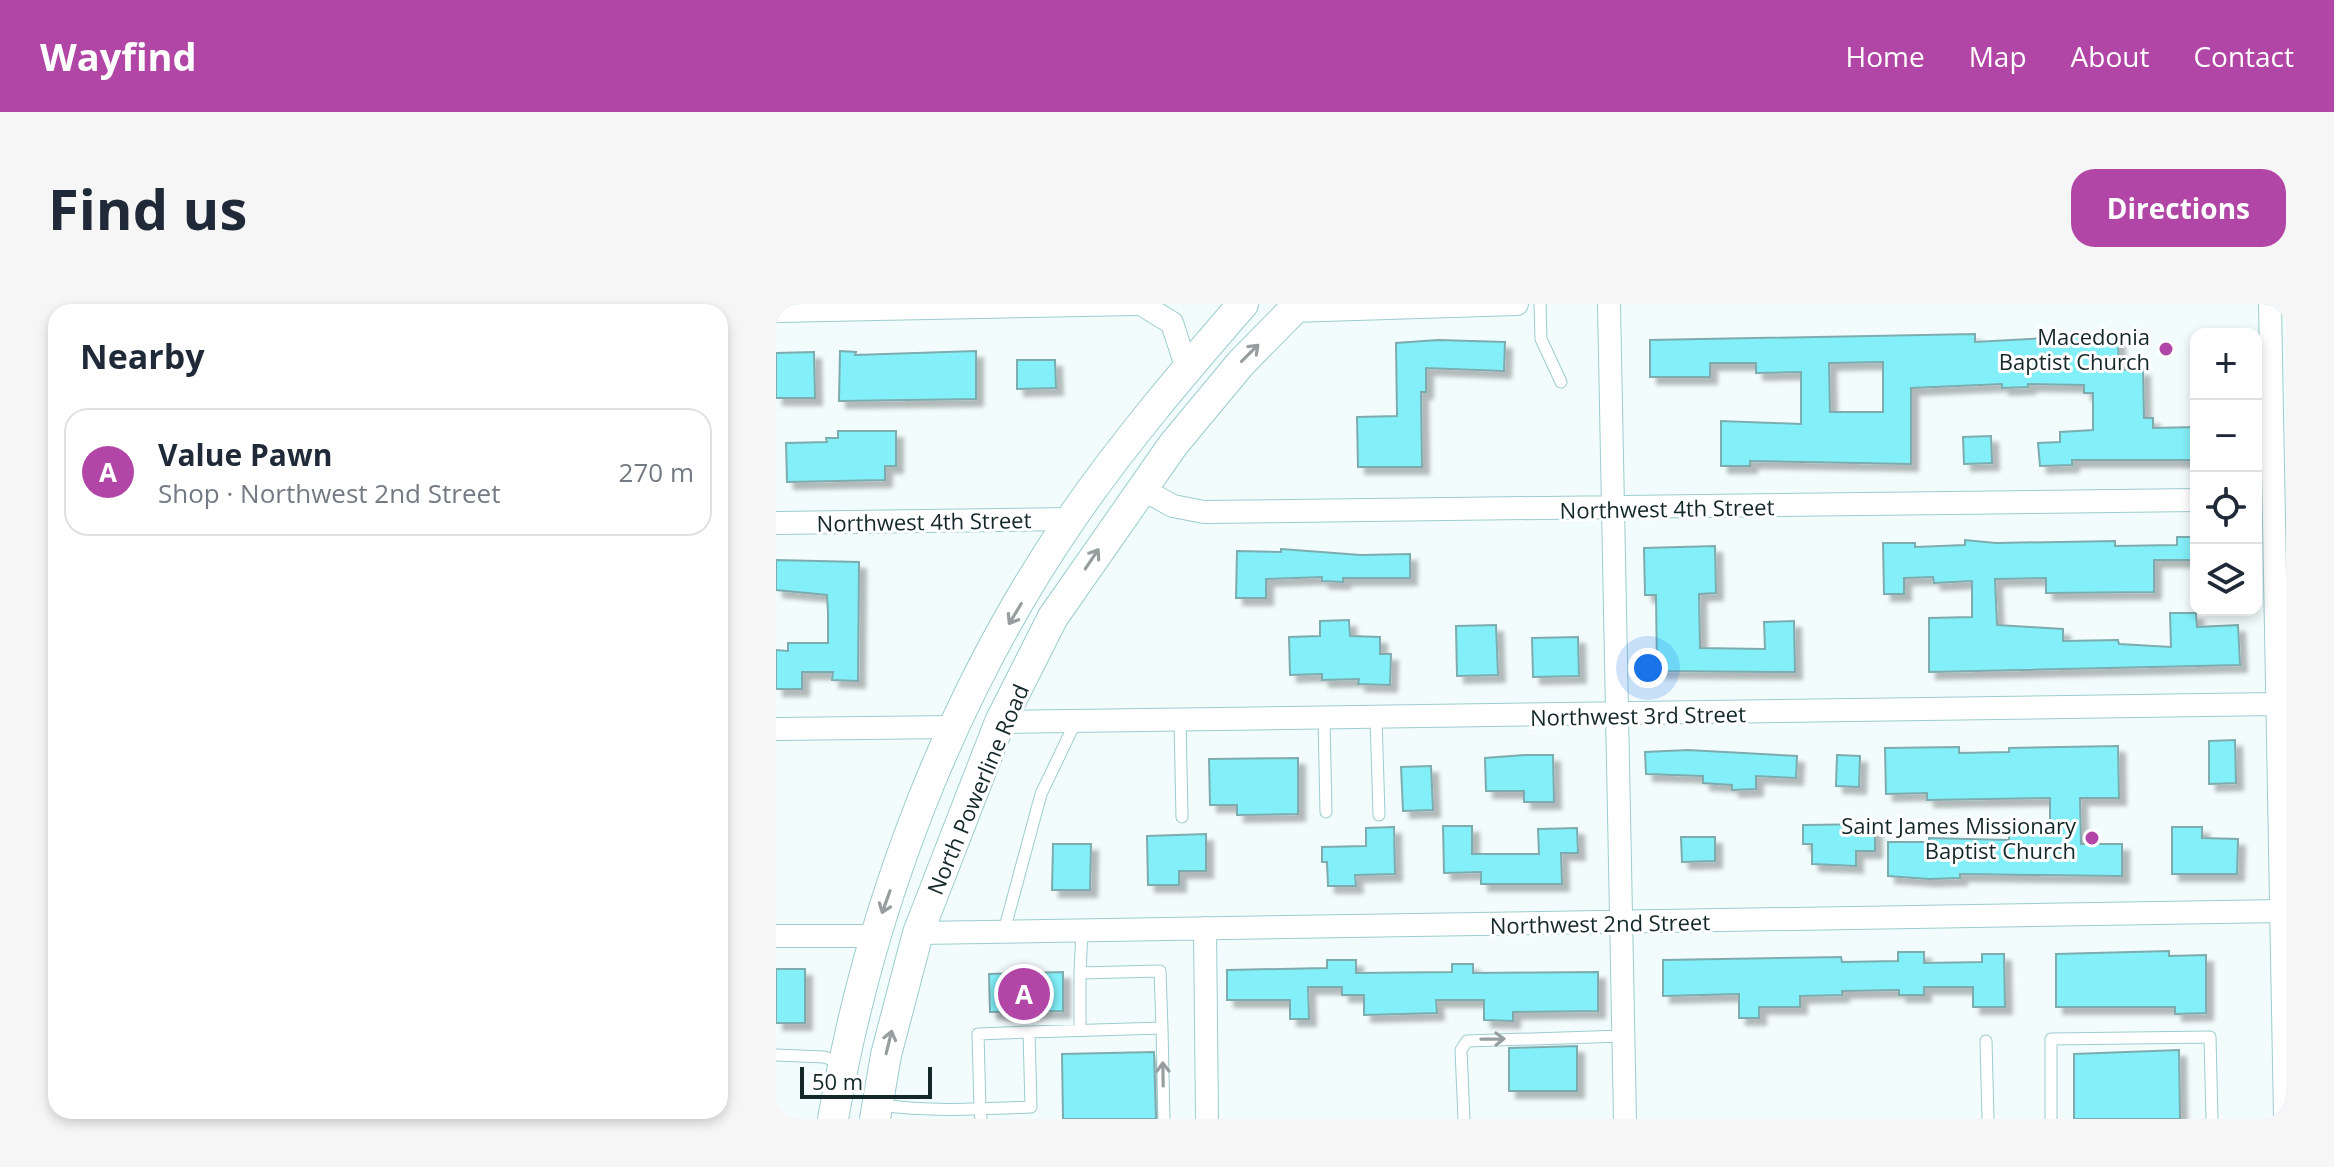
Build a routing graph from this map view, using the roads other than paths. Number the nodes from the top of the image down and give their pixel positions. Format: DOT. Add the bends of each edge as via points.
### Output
graph roads {
  1 [pos="1139,304"];
  2 [pos="1243,304"];
  3 [pos="1491,304"];
  4 [pos="1517,304"];
  5 [pos="1540,304"];
  6 [pos="1609,304"];
  7 [pos="2270,304"];
  8 [pos="1443,305"];
  9 [pos="1295,308"];
  10 [pos="776,311"];
  11 [pos="1187,369"];
  12 [pos="1561,382"];
  13 [pos="1155,406"];
  14 [pos="1142,489"];
  15 [pos="2272,499"];
  16 [pos="2190,500"];
  17 [pos="1615,509"];
  18 [pos="1071,519"];
  19 [pos="776,523"];
  20 [pos="1617,716"];
  21 [pos="2280,716"];
  22 [pos="1376,718"];
  23 [pos="1324,719"];
  24 [pos="1180,720"];
  25 [pos="1077,721"];
  26 [pos="1000,722"];
  27 [pos="954,727"];
  28 [pos="776,729"];
  29 [pos="1326,812"];
  30 [pos="1379,815"];
  31 [pos="1182,817"];
  32 [pos="914,826"];
  33 [pos="2283,911"];
  34 [pos="1622,923"];
  35 [pos="1205,928"];
  36 [pos="1082,930"];
  37 [pos="1004,931"];
  38 [pos="918,933"];
  39 [pos="776,936"];
  40 [pos="874,936"];
  41 [pos="1080,973"];
  42 [pos="1162,1028"];
  43 [pos="1080,1030"];
  44 [pos="1029,1032"];
  45 [pos="1623,1036"];
  46 [pos="1986,1041"];
  47 [pos="776,1055"];
  48 [pos="843,1063"];
  49 [pos="2285,1111"];
  50 [pos="876,1112"];
  51 [pos="1032,1113"];
  52 [pos="980,1114"];
  53 [pos="833,1119"];
  54 [pos="1164,1119"];
  55 [pos="1207,1119"];
  56 [pos="1464,1119"];
  57 [pos="1625,1119"];
  58 [pos="1988,1119"];
  59 [pos="2051,1119"];
  60 [pos="2212,1119"];
  1 -- 10 [label="street"];
  1 -- 11 [label="street" via="1172,323"];
  2 -- 11 [label="main road, North Powerline Road"];
  3 -- 4 [label="street"];
  3 -- 8 [label="street"];
  5 -- 12 [label="lane" via="1541,339"];
  6 -- 17 [label="street"];
  7 -- 15 [label="street"];
  8 -- 9 [label="street"];
  14 -- 9 [label="main road, North Powerline Road, one-way" via="1241,363"];
  11 -- 13 [label="main road, North Powerline Road"];
  13 -- 14 [label="main road" via="1145,433"];
  13 -- 18 [label="main road, North Powerline Road"];
  14 -- 17 [label="street, Northwest 4th Street" via="1173,506 1204,512"];
  26 -- 14 [label="main road, North Powerline Road, one-way" via="1053,617"];
  15 -- 21 [label="street"];
  16 -- 17 [label="street, Northwest 4th Street"];
  17 -- 20 [label="street"];
  18 -- 19 [label="street, Northwest 4th Street"];
  18 -- 26 [label="main road" via="1059,580 1005,674"];
  18 -- 27 [label="main road, North Powerline Road, one-way"];
  20 -- 21 [label="street, Northwest 3rd Street"];
  20 -- 22 [label="street, Northwest 3rd Street"];
  20 -- 34 [label="street"];
  21 -- 33 [label="street"];
  22 -- 23 [label="street, Northwest 3rd Street"];
  22 -- 30 [label="lane"];
  23 -- 24 [label="street, Northwest 3rd Street"];
  23 -- 29 [label="lane"];
  24 -- 25 [label="street, Northwest 3rd Street"];
  24 -- 31 [label="lane"];
  25 -- 26 [label="street, Northwest 3rd Street"];
  25 -- 37 [label="lane" via="1041,794"];
  26 -- 38 [label="main road, North Powerline Road"];
  27 -- 28 [label="street"];
  27 -- 32 [label="main road, North Powerline Road"];
  32 -- 38 [label="main road" via="912,881"];
  32 -- 40 [label="main road, North Powerline Road, one-way"];
  33 -- 34 [label="street, Northwest 2nd Street"];
  33 -- 49 [label="street"];
  34 -- 35 [label="street, Northwest 2nd Street"];
  34 -- 45 [label="street"];
  35 -- 36 [label="street, Northwest 2nd Street"];
  35 -- 55 [label="street"];
  36 -- 37 [label="street, Northwest 2nd Street"];
  36 -- 41 [label="lane"];
  37 -- 38 [label="street, Northwest 2nd Street"];
  50 -- 38 [label="main road, North Powerline Road, one-way"];
  39 -- 40 [label="street"];
  40 -- 48 [label="main road, North Powerline Road"];
  41 -- 42 [label="lane" via="1160,971"];
  41 -- 43 [label="lane"];
  42 -- 43 [label="lane"];
  54 -- 42 [label="lane, one-way"];
  43 -- 44 [label="lane"];
  44 -- 51 [label="lane"];
  44 -- 52 [label="lane" via="978,1034"];
  56 -- 45 [label="lane, one-way" via="1461,1050 1467,1041"];
  45 -- 57 [label="street"];
  46 -- 58 [label="lane"];
  47 -- 48 [label="lane"];
  48 -- 53 [label="main road, North Powerline Road"];
  50 -- 52 [label="lane"];
  51 -- 52 [label="lane"];
  59 -- 60 [label="lane" via="2051,1039 2210,1037"];
}
